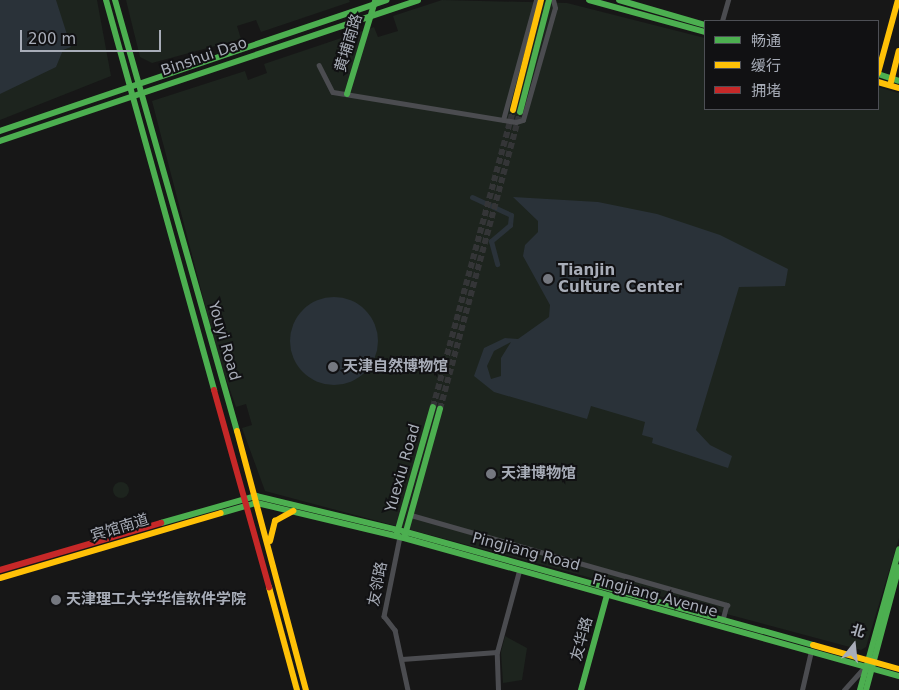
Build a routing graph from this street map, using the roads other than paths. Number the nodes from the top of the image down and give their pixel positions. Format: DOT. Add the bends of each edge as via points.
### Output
graph roads {
  1 [pos="106,0"];
  2 [pos="115,0"];
  3 [pos="386,0"];
  4 [pos="418,0"];
  5 [pos="536,0"];
  6 [pos="541,0"];
  7 [pos="549,0"];
  8 [pos="553,0"];
  9 [pos="589,0"];
  10 [pos="619,0"];
  11 [pos="728,0"];
  12 [pos="898,0"];
  13 [pos="373,2"];
  14 [pos="369,15"];
  15 [pos="722,20"];
  16 [pos="704,25"];
  17 [pos="704,32"];
  18 [pos="899,51"];
  19 [pos="320,64"];
  20 [pos="879,70"];
  21 [pos="879,75"];
  22 [pos="899,81"];
  23 [pos="138,82"];
  24 [pos="879,82"];
  25 [pos="891,82"];
  26 [pos="128,85"];
  27 [pos="899,88"];
  28 [pos="141,92"];
  29 [pos="346,93"];
  30 [pos="131,95"];
  31 [pos="513,110"];
  32 [pos="520,112"];
  33 [pos="503,119"];
  34 [pos="0,131"];
  35 [pos="0,141"];
  36 [pos="247,500"];
  37 [pos="257,500"];
  38 [pos="293,511"];
  39 [pos="411,515"];
  40 [pos="401,535"];
  41 [pos="899,549"];
  42 [pos="272,559"];
  43 [pos="899,568"];
  44 [pos="0,570"];
  45 [pos="519,571"];
  46 [pos="0,578"];
  47 [pos="607,595"];
  48 [pos="722,620"];
  49 [pos="497,652"];
  50 [pos="811,652"];
  51 [pos="402,659"];
  52 [pos="868,664"];
  53 [pos="899,669"];
  54 [pos="899,676"];
  55 [pos="297,690"];
  56 [pos="306,690"];
  57 [pos="408,690"];
  58 [pos="498,690"];
  59 [pos="581,690"];
  60 [pos="802,690"];
  61 [pos="844,690"];
  62 [pos="860,690"];
  63 [pos="866,690"];
  1 -- 26 [label="main road, Youyi Road"];
  2 -- 23 [label="main road, Youyi Road"];
  3 -- 13 [label="main road, Binshui Dao"];
  4 -- 14 [label="main road, Binshui Dao"];
  5 -- 33 [label="street"];
  6 -- 31 [label="main road"];
  7 -- 32 [label="main road"];
  8 -- 33 [label="street" via="555,8 523,120"];
  9 -- 17 [label="main road"];
  10 -- 16 [label="main road"];
  11 -- 15 [label="street"];
  12 -- 20 [label="main road"];
  13 -- 14 [label="main road, 黄埔南路"];
  13 -- 23 [label="main road, Binshui Dao"];
  14 -- 28 [label="main road, Binshui Dao"];
  14 -- 29 [label="main road, 黄埔南路"];
  18 -- 25 [label="main road"];
  19 -- 29 [label="street" via="328,86"];
  21 -- 25 [label="main road"];
  22 -- 25 [label="main road"];
  23 -- 26 [label="main road, Binshui Dao"];
  23 -- 28 [label="main road, Youyi Road"];
  24 -- 25 [label="main road"];
  25 -- 27 [label="main road"];
  26 -- 30 [label="main road, Youyi Road"];
  26 -- 34 [label="main road, Binshui Dao"];
  28 -- 30 [label="main road, Binshui Dao"];
  28 -- 37 [label="main road, Youyi Road"];
  29 -- 33 [label="street"];
  30 -- 35 [label="main road, Binshui Dao"];
  30 -- 36 [label="main road, Youyi Road"];
  36 -- 37 [label="main road"];
  36 -- 44 [label="main road, 宾馆南道"];
  36 -- 46 [label="main road, 宾馆南道"];
  36 -- 55 [label="main road, Youyi Road"];
  37 -- 38 [label="main road"];
  37 -- 40 [label="main road"];
  37 -- 42 [label="main road, Youyi Road"];
  38 -- 40 [label="main road"];
  38 -- 42 [label="main road" via="282,515 272,527"];
  39 -- 40 [label="main road, Yuexiu Road"];
  39 -- 40 [label="main road, Yuexiu Road" via="436,408"];
  39 -- 48 [label="street" via="727,605"];
  40 -- 45 [label="main road, Pingjiang Avenue"];
  40 -- 48 [label="main road, Pingjiang Road"];
  40 -- 51 [label="street, 友邻路" via="384,616 395,630"];
  41 -- 52 [label="main road"];
  42 -- 56 [label="main road, Youyi Road"];
  43 -- 52 [label="main road"];
  45 -- 47 [label="main road, Pingjiang Avenue"];
  45 -- 49 [label="street"];
  47 -- 50 [label="main road, Pingjiang Avenue"];
  47 -- 59 [label="main road, 友华路"];
  48 -- 52 [label="main road, Pingjiang Road"];
  49 -- 51 [label="street"];
  49 -- 58 [label="street"];
  50 -- 52 [label="main road, Pingjiang Avenue"];
  50 -- 60 [label="street"];
  51 -- 57 [label="street, 友邻路"];
  52 -- 53 [label="main road, Pingjiang Road"];
  52 -- 54 [label="main road, Pingjiang Avenue"];
  52 -- 61 [label="street"];
  52 -- 62 [label="main road"];
  52 -- 63 [label="main road"];
}
